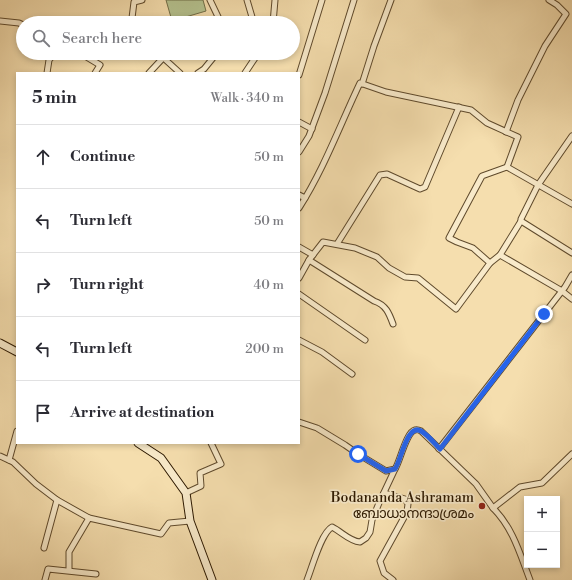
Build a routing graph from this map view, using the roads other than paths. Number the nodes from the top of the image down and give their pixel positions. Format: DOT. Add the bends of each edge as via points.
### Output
graph roads {
  1 [pos="142,0"];
  2 [pos="210,0"];
  3 [pos="247,0"];
  4 [pos="274,0"];
  5 [pos="322,0"];
  6 [pos="354,0"];
  7 [pos="391,0"];
  8 [pos="548,0"];
  9 [pos="134,1"];
  10 [pos="132,16"];
  11 [pos="218,16"];
  12 [pos="252,16"];
  13 [pos="273,16"];
  14 [pos="0,21"];
  15 [pos="16,23"];
  16 [pos="50,60"];
  17 [pos="92,60"];
  18 [pos="161,60"];
  19 [pos="165,60"];
  20 [pos="211,60"];
  21 [pos="254,60"];
  22 [pos="47,72"];
  23 [pos="96,72"];
  24 [pos="150,72"];
  25 [pos="179,72"];
  26 [pos="200,72"];
  27 [pos="246,72"];
  28 [pos="300,72"];
  29 [pos="362,84"];
  30 [pos="459,107"];
  31 [pos="300,123"];
  32 [pos="312,129"];
  33 [pos="506,132"];
  34 [pos="572,136"];
  35 [pos="300,150"];
  36 [pos="507,167"];
  37 [pos="538,185"];
  38 [pos="300,196"];
  39 [pos="305,198"];
  40 [pos="572,204"];
  41 [pos="300,206"];
  42 [pos="521,221"];
  43 [pos="337,244"];
  44 [pos="300,248"];
  45 [pos="572,252"];
  46 [pos="313,255"];
  47 [pos="500,255"];
  48 [pos="309,260"];
  49 [pos="490,263"];
  50 [pos="572,275"];
  51 [pos="300,276"];
  52 [pos="562,291"];
  53 [pos="300,295"];
  54 [pos="572,299"];
  55 [pos="393,324"];
  56 [pos="365,340"];
  57 [pos="300,341"];
  58 [pos="0,343"];
  59 [pos="16,351"];
  60 [pos="352,374"];
  61 [pos="300,422"];
  62 [pos="16,435"];
  63 [pos="140,444"];
  64 [pos="211,444"];
  65 [pos="440,449"];
  66 [pos="572,454"];
  67 [pos="0,456"];
  68 [pos="9,460"];
  69 [pos="395,469"];
  70 [pos="186,493"];
  71 [pos="384,494"];
  72 [pos="57,500"];
  73 [pos="493,508"];
  74 [pos="89,518"];
  75 [pos="190,521"];
  76 [pos="44,548"];
  77 [pos="69,570"];
  78 [pos="96,574"];
  79 [pos="45,580"];
  80 [pos="212,580"];
  81 [pos="307,580"];
  82 [pos="394,580"];
  83 [pos="530,580"];
  1 -- 9 [label="street"];
  2 -- 11 [label="street"];
  3 -- 12 [label="street"];
  4 -- 13 [label="street"];
  5 -- 28 [label="street"];
  6 -- 32 [label="street"];
  7 -- 29 [label="street"];
  8 -- 33 [label="street" via="566,14 545,46 518,100"];
  9 -- 10 [label="street"];
  14 -- 15 [label="street"];
  16 -- 22 [label="street"];
  17 -- 23 [label="street" via="100,65"];
  18 -- 24 [label="street"];
  19 -- 25 [label="street"];
  20 -- 26 [label="street"];
  21 -- 27 [label="street"];
  29 -- 30 [label="street" via="386,92"];
  29 -- 39 [label="street" via="360,83 322,168"];
  30 -- 33 [label="street" via="472,110"];
  30 -- 43 [label="street" via="425,187 420,189 387,174 380,175"];
  31 -- 32 [label="street"];
  32 -- 35 [label="street"];
  33 -- 36 [label="street" via="518,137"];
  34 -- 37 [label="street"];
  36 -- 37 [label="street"];
  36 -- 49 [label="street" via="482,176 449,238 473,248"];
  37 -- 40 [label="street"];
  37 -- 42 [label="street"];
  38 -- 39 [label="street"];
  39 -- 41 [label="street"];
  42 -- 45 [label="street"];
  42 -- 47 [label="street"];
  43 -- 46 [label="street" via="323,242"];
  43 -- 49 [label="street" via="377,257 405,277 418,278 456,309"];
  44 -- 46 [label="street"];
  46 -- 48 [label="street"];
  47 -- 49 [label="street"];
  47 -- 52 [label="street"];
  48 -- 51 [label="street"];
  48 -- 55 [label="street" via="382,304"];
  50 -- 52 [label="street"];
  52 -- 54 [label="street"];
  52 -- 65 [label="street"];
  53 -- 56 [label="street"];
  57 -- 60 [label="street" via="322,352"];
  58 -- 59 [label="main road"];
  61 -- 69 [label="street" via="316,428 386,471"];
  62 -- 68 [label="street"];
  63 -- 70 [label="main road" via="162,458"];
  64 -- 70 [label="street" via="221,464 200,473 201,486"];
  65 -- 69 [label="street" via="421,431 415,429 409,436"];
  65 -- 73 [label="street" via="476,484"];
  66 -- 73 [label="street" via="542,483 520,487"];
  67 -- 68 [label="street"];
  68 -- 72 [label="street"];
  69 -- 71 [label="street"];
  70 -- 75 [label="main road"];
  71 -- 81 [label="street" via="376,509 370,532 360,542 353,541 330,528"];
  71 -- 82 [label="street" via="406,499 408,504 407,512 380,561 384,573"];
  72 -- 74 [label="street"];
  72 -- 76 [label="street"];
  73 -- 83 [label="street" via="503,518 512,534"];
  74 -- 75 [label="street" via="161,534 169,523"];
  74 -- 77 [label="street" via="70,552"];
  75 -- 80 [label="main road"];
  77 -- 78 [label="street"];
  77 -- 79 [label="street" via="48,569"];
}
